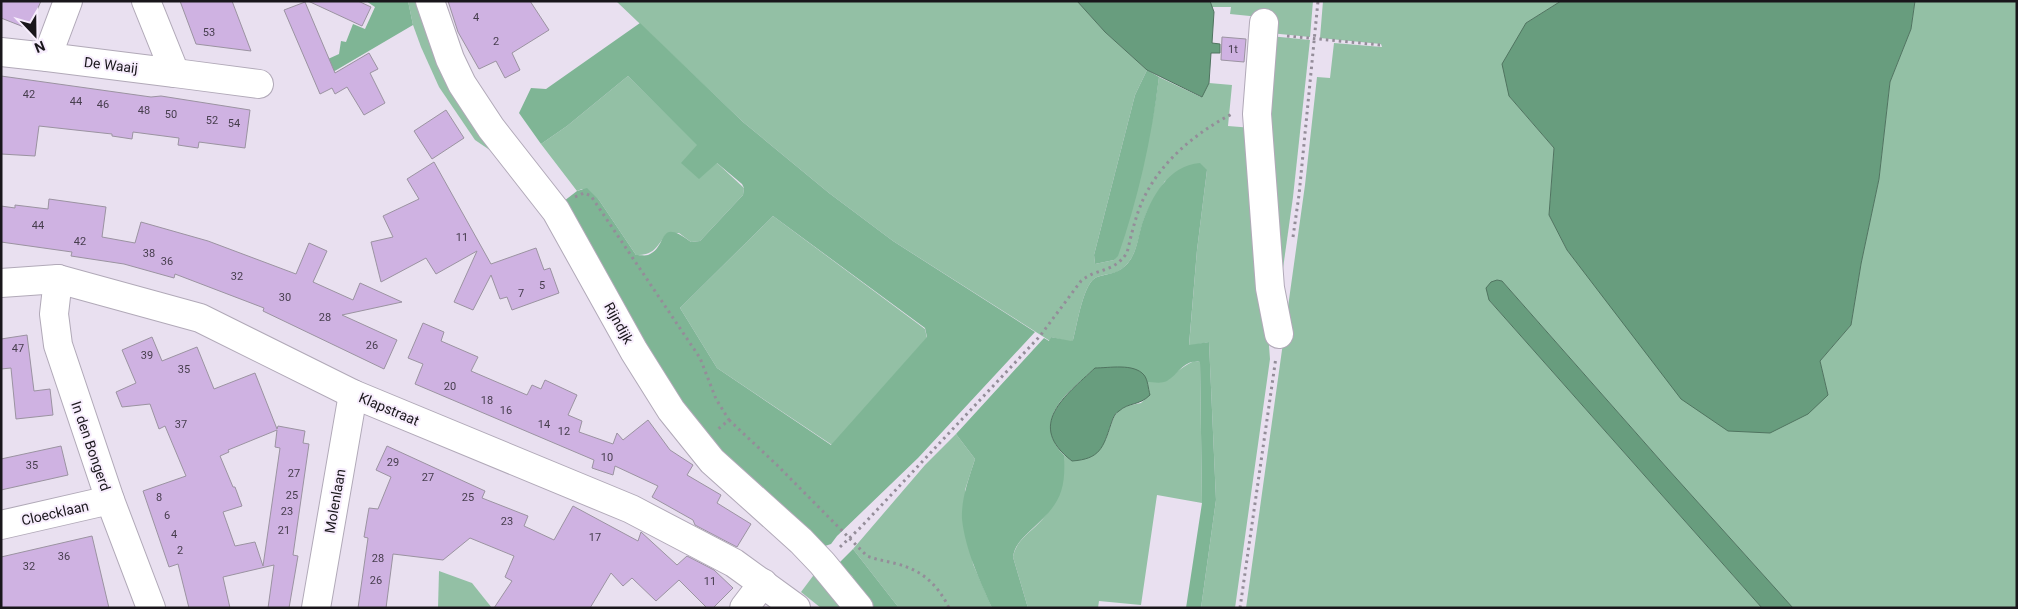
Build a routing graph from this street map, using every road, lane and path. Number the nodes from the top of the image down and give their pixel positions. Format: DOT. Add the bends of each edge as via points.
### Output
graph roads {
  1 [pos="68,1"];
  2 [pos="146,1"];
  3 [pos="430,1"];
  4 [pos="1264,23"];
  5 [pos="1308,38"];
  6 [pos="1381,45"];
  7 [pos="1,52"];
  8 [pos="46,57"];
  9 [pos="175,73"];
  10 [pos="259,84"];
  11 [pos="1246,114"];
  12 [pos="556,211"];
  13 [pos="58,279"];
  14 [pos="1,283"];
  15 [pos="1279,334"];
  16 [pos="353,394"];
  17 [pos="729,420"];
  18 [pos="699,445"];
  19 [pos="110,500"];
  20 [pos="1,525"];
  21 [pos="850,538"];
  22 [pos="822,563"];
  23 [pos="763,583"];
  24 [pos="151,608"];
  25 [pos="316,608"];
  26 [pos="744,608"];
  27 [pos="796,608"];
  28 [pos="859,608"];
  29 [pos="949,608"];
  1 -- 8 [label="street"];
  2 -- 9 [label="street"];
  3 -- 12 [label="street, Rijndijk" via="450,59 474,103"];
  4 -- 11 [label="street"];
  5 -- 6 [label="path"];
  7 -- 8 [label="street, De Waaij"];
  8 -- 9 [label="street, De Waaij"];
  9 -- 10 [label="street, De Waaij"];
  11 -- 15 [label="street"];
  11 -- 21 [label="path" via="1199,133 1164,169 1143,201 1122,260 1081,281 1040,336"];
  12 -- 17 [label="path" via="580,193 590,196 700,358 716,399"];
  12 -- 18 [label="street, Rijndijk" via="651,380"];
  13 -- 14 [label="street, Klapstraat"];
  13 -- 16 [label="street, Klapstraat" via="200,318"];
  13 -- 19 [label="street, In den Bongerd" via="54,314 58,345"];
  16 -- 23 [label="street, Klapstraat" via="631,509 734,563"];
  16 -- 25 [label="street, Molenlaan"];
  17 -- 18 [label="path"];
  17 -- 21 [label="path"];
  18 -- 22 [label="street, Rijndijk" via="736,484"];
  19 -- 20 [label="street, Cloecklaan"];
  19 -- 24 [label="street, In den Bongerd"];
  21 -- 22 [label="path"];
  21 -- 29 [label="path" via="867,556 916,570 928,578 943,595"];
  22 -- 28 [label="street, Rijndijk"];
  23 -- 26 [label="street"];
  23 -- 27 [label="street, Klapstraat"];
}
